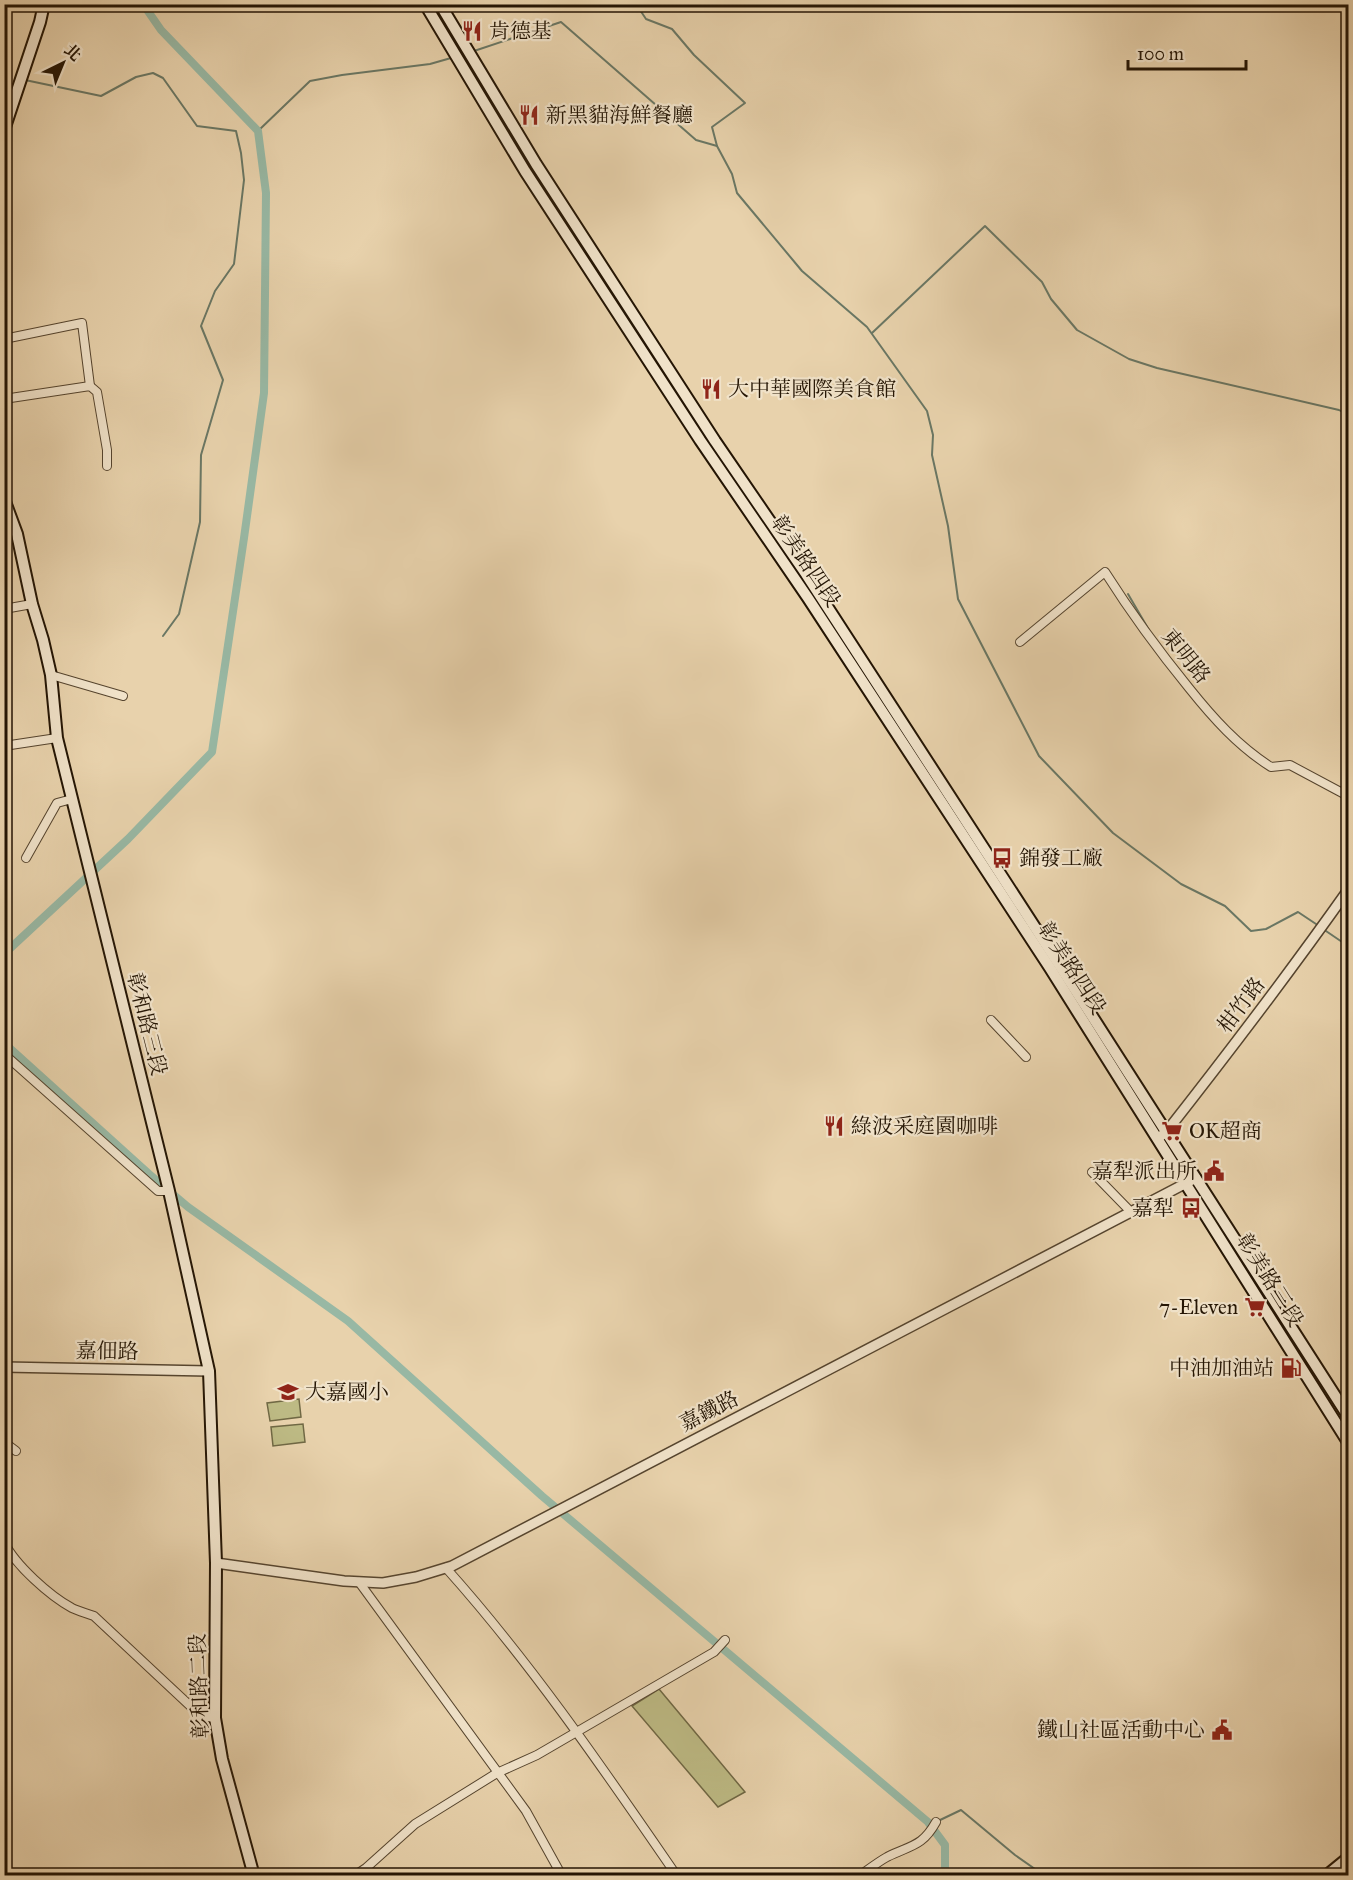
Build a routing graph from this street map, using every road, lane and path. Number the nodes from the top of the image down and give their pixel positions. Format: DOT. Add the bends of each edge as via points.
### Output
graph roads {
  1 [pos="44,4"];
  2 [pos="425,4"];
  3 [pos="440,4"];
  4 [pos="4,130"];
  5 [pos="536,164"];
  6 [pos="525,171"];
  7 [pos="623,296"];
  8 [pos="612,306"];
  9 [pos="4,339"];
  10 [pos="90,386"];
  11 [pos="4,399"];
  12 [pos="107,466"];
  13 [pos="4,499"];
  14 [pos="32,604"];
  15 [pos="4,609"];
  16 [pos="1020,642"];
  17 [pos="51,675"];
  18 [pos="123,696"];
  19 [pos="57,738"];
  20 [pos="4,746"];
  21 [pos="1348,796"];
  22 [pos="72,799"];
  23 [pos="27,858"];
  24 [pos="1348,890"];
  25 [pos="991,1020"];
  26 [pos="4,1054"];
  27 [pos="1026,1057"];
  28 [pos="1167,1131"];
  29 [pos="1158,1138"];
  30 [pos="1092,1172"];
  31 [pos="1191,1181"];
  32 [pos="169,1191"];
  33 [pos="1130,1211"];
  34 [pos="4,1367"];
  35 [pos="209,1371"];
  36 [pos="1348,1416"];
  37 [pos="4,1442"];
  38 [pos="1348,1442"];
  39 [pos="16,1451"];
  40 [pos="4,1542"];
  41 [pos="216,1563"];
  42 [pos="446,1568"];
  43 [pos="359,1582"];
  44 [pos="723,1642"];
  45 [pos="215,1718"];
  46 [pos="576,1733"];
  47 [pos="497,1773"];
  48 [pos="936,1822"];
  49 [pos="1348,1858"];
  50 [pos="254,1875"];
  51 [pos="354,1875"];
  52 [pos="562,1875"];
  53 [pos="677,1875"];
  54 [pos="859,1875"];
  55 [pos="1326,1875"];
  1 -- 4 [label="main road"];
  2 -- 6 [label="main road, 彰美路四段"];
  3 -- 5 [label="main road, 彰美路四段"];
  5 -- 6 [label="main road"];
  5 -- 7 [label="main road, 彰美路四段"];
  6 -- 8 [label="main road, 彰美路四段"];
  7 -- 8 [label="main road"];
  7 -- 28 [label="main road, 彰美路四段"];
  8 -- 29 [label="main road, 彰美路四段" via="818,613"];
  9 -- 10 [label="street" via="82,323"];
  10 -- 11 [label="street"];
  10 -- 12 [label="street" via="97,392"];
  13 -- 14 [label="main road, 彰和路三段" via="17,534"];
  14 -- 15 [label="street"];
  14 -- 17 [label="main road, 彰和路三段"];
  16 -- 21 [label="street, 東明路" via="1105,572 1157,649 1233,738 1271,767 1290,765"];
  17 -- 18 [label="street"];
  17 -- 19 [label="main road, 彰和路三段"];
  19 -- 20 [label="street"];
  19 -- 22 [label="main road, 彰和路三段"];
  22 -- 23 [label="street" via="57,803"];
  22 -- 32 [label="main road, 彰和路三段"];
  24 -- 28 [label="street, 柑竹路"];
  25 -- 27 [label="street"];
  26 -- 32 [label="street" via="158,1191"];
  28 -- 29 [label="street, 柑竹路"];
  28 -- 31 [label="main road, 彰美路三段"];
  29 -- 31 [label="main road, 彰美路三段"];
  30 -- 33 [label="street"];
  31 -- 33 [label="street, 嘉鐵路"];
  31 -- 36 [label="main road, 彰美路三段"];
  31 -- 38 [label="main road, 彰美路三段"];
  32 -- 35 [label="main road, 彰和路三段"];
  33 -- 42 [label="street, 嘉鐵路"];
  34 -- 35 [label="street, 嘉佃路"];
  35 -- 41 [label="main road, 彰和路三段"];
  37 -- 39 [label="street"];
  40 -- 45 [label="street" via="10,1554 56,1598 94,1616 201,1716"];
  41 -- 43 [label="street, 嘉鐵路"];
  41 -- 45 [label="main road, 彰和路二段"];
  42 -- 43 [label="street, 嘉鐵路" via="383,1583"];
  42 -- 46 [label="street" via="510,1642"];
  43 -- 47 [label="street"];
  44 -- 46 [label="street" via="714,1652"];
  45 -- 50 [label="main road, 彰和路二段" via="222,1759"];
  46 -- 47 [label="street"];
  46 -- 53 [label="street"];
  47 -- 51 [label="street" via="415,1824"];
  47 -- 52 [label="street" via="526,1811"];
  48 -- 54 [label="street" via="927,1837"];
  49 -- 55 [label="main road"];
}
